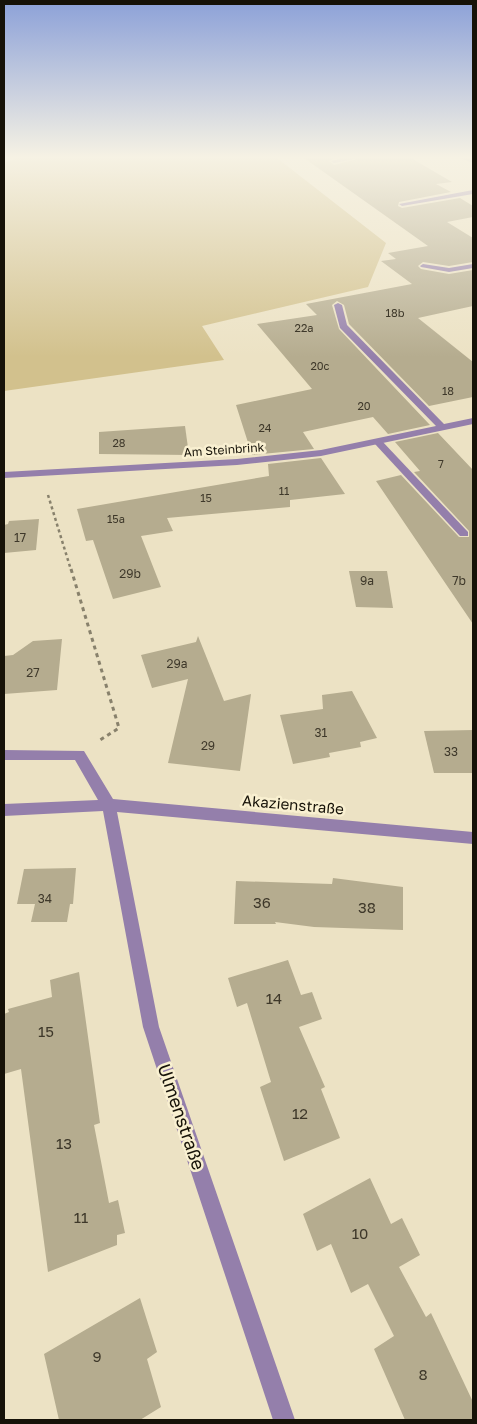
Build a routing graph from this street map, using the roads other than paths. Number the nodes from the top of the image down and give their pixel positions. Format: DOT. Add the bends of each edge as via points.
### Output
graph roads {
  1 [pos="422,266"];
  2 [pos="473,266"];
  3 [pos="338,305"];
  4 [pos="473,421"];
  5 [pos="443,428"];
  6 [pos="378,442"];
  7 [pos="4,475"];
  8 [pos="464,534"];
  9 [pos="4,755"];
  10 [pos="109,805"];
  11 [pos="4,810"];
  12 [pos="473,838"];
  13 [pos="284,1420"];
  1 -- 2 [label="street" via="449,270"];
  3 -- 5 [label="street" via="343,326"];
  4 -- 5 [label="street, Am Steinbrink"];
  5 -- 6 [label="street, Am Steinbrink"];
  6 -- 7 [label="street, Am Steinbrink" via="321,453 237,462"];
  6 -- 8 [label="street"];
  9 -- 10 [label="street" via="79,754"];
  10 -- 11 [label="street, Akazienstraße"];
  10 -- 12 [label="street, Akazienstraße"];
  10 -- 13 [label="street, Ulmenstraße" via="151,1027"];
}
